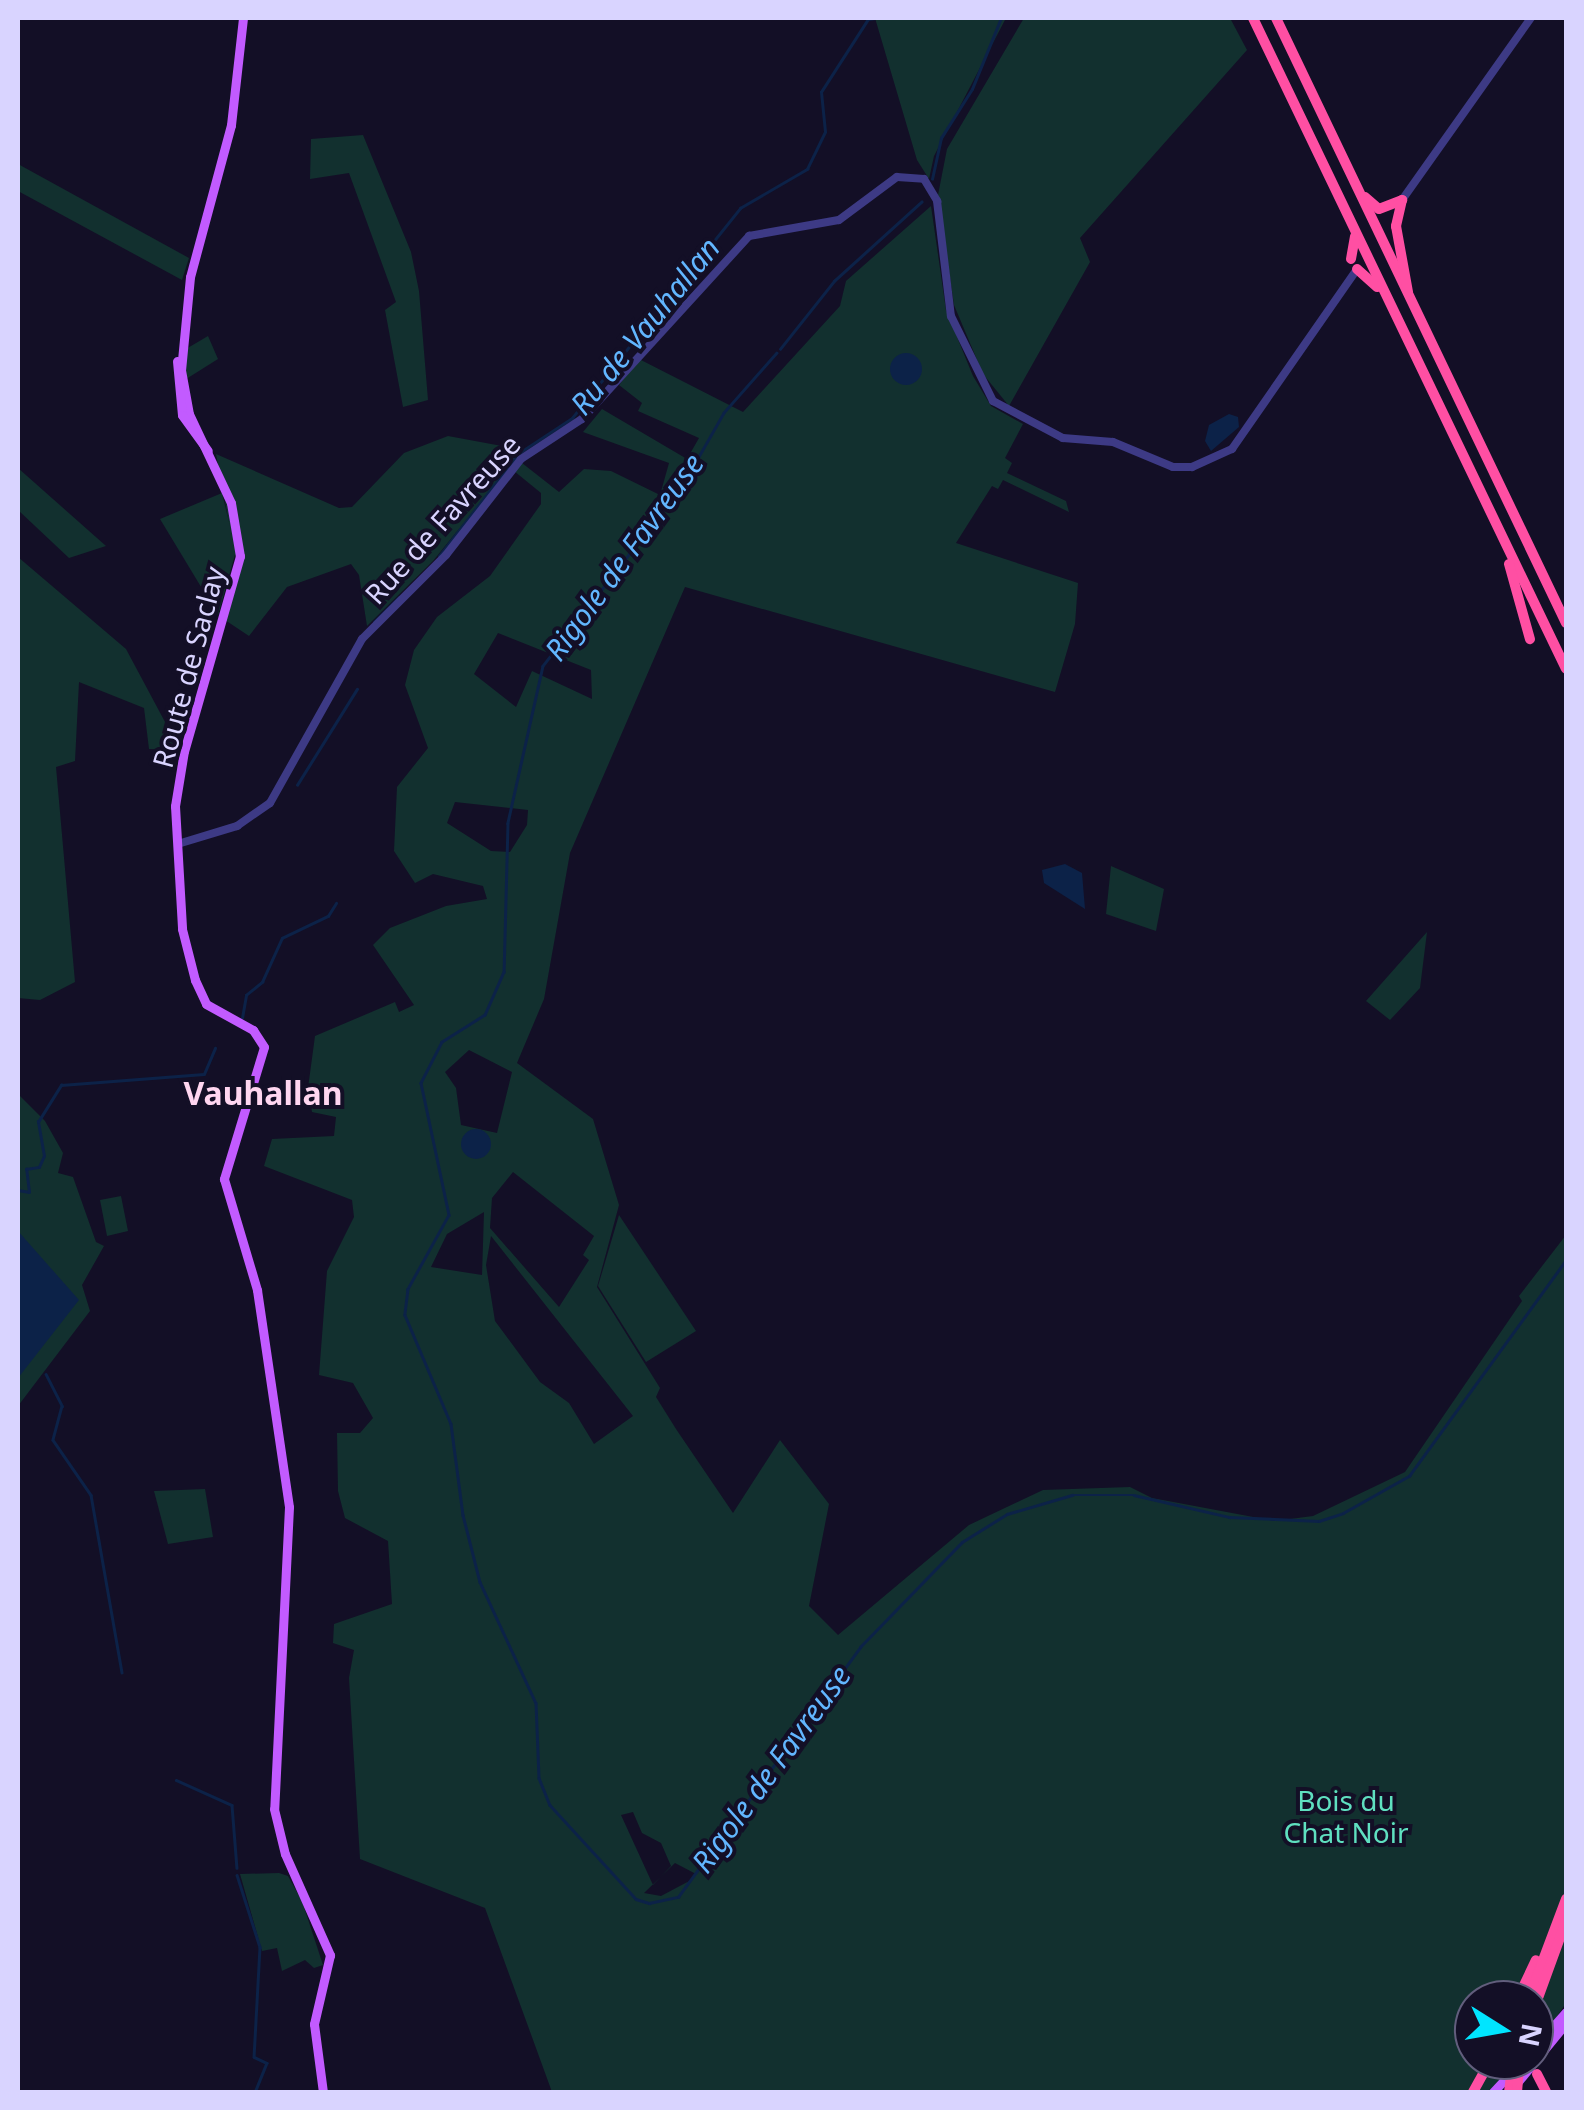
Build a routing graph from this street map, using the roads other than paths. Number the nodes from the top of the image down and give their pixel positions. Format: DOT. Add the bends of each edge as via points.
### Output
graph roads {
  1 [pos="243,18"];
  2 [pos="1253,18"];
  3 [pos="1276,18"];
  4 [pos="1531,18"];
  5 [pos="1357,186"];
  6 [pos="1402,200"];
  7 [pos="1356,230"];
  8 [pos="1354,264"];
  9 [pos="1408,293"];
  10 [pos="1386,294"];
  11 [pos="1507,548"];
  12 [pos="1566,623"];
  13 [pos="1530,639"];
  14 [pos="1566,669"];
  15 [pos="181,843"];
  16 [pos="1566,1899"];
  17 [pos="1566,1920"];
  18 [pos="1555,1930"];
  19 [pos="1529,1980"];
  20 [pos="1536,1980"];
  21 [pos="1544,1980"];
  22 [pos="323,2092"];
  1 -- 15 [label="main road, Route de Saclay" via="230,124 194,258 182,345 184,400 236,521 240,556 184,751 175,806"];
  2 -- 7 [label="highway"];
  3 -- 5 [label="highway"];
  4 -- 6 [label="street"];
  5 -- 6 [label="highway" via="1380,209"];
  5 -- 9 [label="highway"];
  6 -- 9 [label="highway" via="1396,226"];
  7 -- 8 [label="highway"];
  7 -- 10 [label="highway"];
  8 -- 10 [label="highway"];
  8 -- 15 [label="street, Rue de Favreuse" via="1258,418 1220,457 1172,466 1113,442 1070,440 1012,414 982,386 952,316 935,194 924,179 889,181 839,220 749,236 582,419 521,459 446,556 362,639 270,802 237,826"];
  9 -- 12 [label="highway"];
  10 -- 11 [label="highway"];
  11 -- 13 [label="highway"];
  11 -- 14 [label="highway"];
  15 -- 22 [label="main road, Route de Saclay" via="182,929 195,980 206,1004 263,1042 258,1083 224,1179 257,1290 289,1507 274,1809 330,1958 314,2024"];
  16 -- 18 [label="highway"];
  17 -- 21 [label="highway"];
  18 -- 19 [label="highway"];
  18 -- 20 [label="highway"];
}
